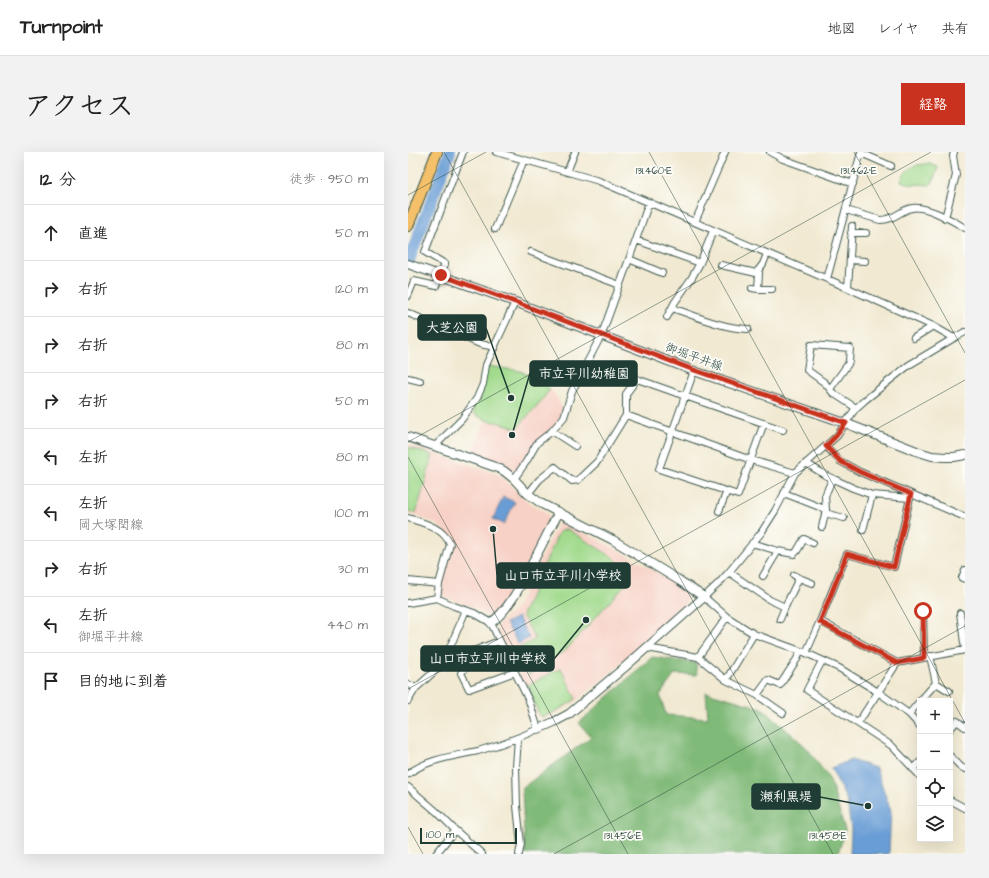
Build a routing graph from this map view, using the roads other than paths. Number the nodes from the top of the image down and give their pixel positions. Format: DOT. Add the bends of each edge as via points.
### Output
graph roads {
  1 [pos="437,152"];
  2 [pos="463,152"];
  3 [pos="496,152"];
  4 [pos="575,152"];
  5 [pos="725,152"];
  6 [pos="770,152"];
  7 [pos="861,152"];
  8 [pos="954,152"];
  9 [pos="524,160"];
  10 [pos="891,166"];
  11 [pos="567,172"];
  12 [pos="853,184"];
  13 [pos="649,202"];
  14 [pos="846,210"];
  15 [pos="945,218"];
  16 [pos="695,222"];
  17 [pos="408,226"];
  18 [pos="852,226"];
  19 [pos="965,228"];
  20 [pos="495,229"];
  21 [pos="713,231"];
  22 [pos="851,233"];
  23 [pos="866,233"];
  24 [pos="636,240"];
  25 [pos="531,252"];
  26 [pos="767,254"];
  27 [pos="629,259"];
  28 [pos="850,260"];
  29 [pos="865,261"];
  30 [pos="700,263"];
  31 [pos="408,264"];
  32 [pos="721,265"];
  33 [pos="757,271"];
  34 [pos="662,273"];
  35 [pos="441,275"];
  36 [pos="826,279"];
  37 [pos="620,285"];
  38 [pos="848,288"];
  39 [pos="772,289"];
  40 [pos="408,296"];
  41 [pos="515,302"];
  42 [pos="672,308"];
  43 [pos="408,313"];
  44 [pos="668,317"];
  45 [pos="933,326"];
  46 [pos="748,328"];
  47 [pos="965,332"];
  48 [pos="602,334"];
  49 [pos="914,338"];
  50 [pos="954,338"];
  51 [pos="495,347"];
  52 [pos="694,370"];
  53 [pos="408,378"];
  54 [pos="420,381"];
  55 [pos="830,389"];
  56 [pos="685,396"];
  57 [pos="856,408"];
  58 [pos="626,415"];
  59 [pos="764,423"];
  60 [pos="846,423"];
  61 [pos="783,430"];
  62 [pos="552,431"];
  63 [pos="673,432"];
  64 [pos="408,437"];
  65 [pos="435,446"];
  66 [pos="575,446"];
  67 [pos="826,446"];
  68 [pos="965,455"];
  69 [pos="751,460"];
  70 [pos="806,463"];
  71 [pos="795,473"];
  72 [pos="514,479"];
  73 [pos="832,479"];
  74 [pos="727,492"];
  75 [pos="784,493"];
  76 [pos="528,494"];
  77 [pos="872,495"];
  78 [pos="911,496"];
  79 [pos="823,510"];
  80 [pos="719,511"];
  81 [pos="559,512"];
  82 [pos="965,516"];
  83 [pos="408,518"];
  84 [pos="844,518"];
  85 [pos="822,527"];
  86 [pos="863,530"];
  87 [pos="752,543"];
  88 [pos="813,543"];
  89 [pos="778,551"];
  90 [pos="965,570"];
  91 [pos="729,572"];
  92 [pos="763,576"];
  93 [pos="965,579"];
  94 [pos="408,581"];
  95 [pos="812,582"];
  96 [pos="439,584"];
  97 [pos="704,597"];
  98 [pos="437,598"];
  99 [pos="408,603"];
  100 [pos="785,607"];
  101 [pos="466,610"];
  102 [pos="923,611"];
  103 [pos="960,613"];
  104 [pos="727,617"];
  105 [pos="780,619"];
  106 [pos="820,622"];
  107 [pos="491,623"];
  108 [pos="754,634"];
  109 [pos="499,641"];
  110 [pos="647,648"];
  111 [pos="965,650"];
  112 [pos="803,652"];
  113 [pos="698,657"];
  114 [pos="927,657"];
  115 [pos="822,661"];
  116 [pos="897,663"];
  117 [pos="515,672"];
  118 [pos="726,680"];
  119 [pos="936,682"];
  120 [pos="408,684"];
  121 [pos="416,688"];
  122 [pos="949,691"];
  123 [pos="878,692"];
  124 [pos="757,695"];
  125 [pos="923,698"];
  126 [pos="408,701"];
  127 [pos="917,705"];
  128 [pos="784,713"];
  129 [pos="909,714"];
  130 [pos="858,723"];
  131 [pos="917,723"];
  132 [pos="953,726"];
  133 [pos="965,727"];
  134 [pos="538,729"];
  135 [pos="518,738"];
  136 [pos="953,759"];
  137 [pos="917,766"];
  138 [pos="914,769"];
  139 [pos="965,769"];
  140 [pos="917,772"];
  141 [pos="408,774"];
  142 [pos="408,787"];
  143 [pos="953,802"];
  144 [pos="965,808"];
  145 [pos="456,830"];
  146 [pos="436,854"];
  147 [pos="482,854"];
  148 [pos="519,854"];
  1 -- 17 [label="main road"];
  2 -- 35 [label="street" via="425,252 445,264"];
  3 -- 9 [label="street"];
  4 -- 11 [label="street"];
  5 -- 16 [label="street"];
  6 -- 12 [label="street"];
  7 -- 10 [label="street"];
  7 -- 12 [label="street"];
  8 -- 15 [label="street" via="956,175"];
  9 -- 11 [label="street"];
  9 -- 20 [label="street"];
  11 -- 13 [label="street" via="599,181"];
  12 -- 14 [label="street"];
  13 -- 16 [label="street"];
  13 -- 24 [label="street"];
  14 -- 15 [label="street" via="886,220 918,208"];
  14 -- 36 [label="street"];
  15 -- 19 [label="street"];
  16 -- 21 [label="street"];
  18 -- 22 [label="street"];
  21 -- 26 [label="street"];
  21 -- 30 [label="street"];
  22 -- 23 [label="street"];
  22 -- 28 [label="street"];
  24 -- 27 [label="street"];
  24 -- 30 [label="street"];
  25 -- 37 [label="street"];
  26 -- 33 [label="street"];
  26 -- 36 [label="street"];
  27 -- 34 [label="street"];
  27 -- 37 [label="street"];
  28 -- 29 [label="street"];
  28 -- 38 [label="street"];
  30 -- 42 [label="street"];
  31 -- 35 [label="street, 御堀平井線"];
  32 -- 33 [label="street" via="756,273"];
  33 -- 39 [label="street" via="759,273 755,288"];
  35 -- 40 [label="street" via="436,286 414,281"];
  35 -- 41 [label="street, 御堀平井線"];
  36 -- 38 [label="street"];
  37 -- 48 [label="street"];
  38 -- 45 [label="street"];
  41 -- 48 [label="street, 御堀平井線"];
  41 -- 51 [label="street"];
  42 -- 44 [label="street"];
  42 -- 46 [label="street" via="722,325"];
  43 -- 51 [label="street" via="480,344"];
  45 -- 49 [label="street"];
  45 -- 50 [label="street"];
  47 -- 50 [label="street"];
  48 -- 52 [label="street, 御堀平井線"];
  48 -- 62 [label="street" via="572,391 564,417"];
  50 -- 57 [label="street" via="909,365"];
  51 -- 65 [label="street" via="486,365 484,384 477,398 462,419"];
  52 -- 56 [label="street"];
  52 -- 60 [label="street, 御堀平井線"];
  53 -- 54 [label="street"];
  55 -- 55 [label="street" via="807,370 811,345 850,348 848,364"];
  55 -- 57 [label="street" via="832,393"];
  56 -- 58 [label="street" via="637,379 626,394"];
  56 -- 59 [label="street"];
  56 -- 63 [label="street"];
  57 -- 60 [label="street"];
  58 -- 63 [label="street"];
  58 -- 76 [label="street" via="597,462 578,480 572,481 555,467 539,480"];
  59 -- 61 [label="street"];
  59 -- 69 [label="street"];
  60 -- 67 [label="street"];
  60 -- 68 [label="street, 御堀平井線" via="932,456"];
  62 -- 66 [label="street"];
  62 -- 72 [label="street" via="537,443"];
  63 -- 69 [label="street"];
  63 -- 74 [label="street" via="659,469"];
  64 -- 65 [label="street"];
  65 -- 72 [label="street" via="498,468"];
  67 -- 70 [label="street"];
  67 -- 78 [label="street" via="840,461"];
  69 -- 71 [label="street"];
  69 -- 74 [label="street" via="738,496"];
  70 -- 71 [label="street"];
  70 -- 73 [label="street"];
  71 -- 75 [label="street"];
  72 -- 76 [label="street"];
  73 -- 77 [label="street"];
  73 -- 79 [label="street" via="825,496 826,510"];
  74 -- 80 [label="street"];
  75 -- 79 [label="street"];
  75 -- 87 [label="street" via="773,516"];
  76 -- 81 [label="street"];
  77 -- 78 [label="street"];
  77 -- 86 [label="street"];
  78 -- 82 [label="street"];
  78 -- 106 [label="street" via="894,567 847,554"];
  79 -- 84 [label="street"];
  79 -- 85 [label="street"];
  81 -- 97 [label="street" via="613,540"];
  81 -- 107 [label="street" via="519,588 499,617"];
  83 -- 96 [label="street" via="433,527 448,538 450,544"];
  87 -- 89 [label="street"];
  87 -- 91 [label="street"];
  88 -- 89 [label="street" via="804,539 794,554"];
  89 -- 92 [label="street"];
  90 -- 93 [label="street" via="962,578"];
  91 -- 97 [label="street"];
  91 -- 100 [label="street" via="770,600"];
  94 -- 96 [label="street"];
  95 -- 100 [label="street" via="797,577"];
  96 -- 98 [label="street"];
  97 -- 104 [label="street"];
  97 -- 110 [label="street"];
  98 -- 99 [label="street"];
  98 -- 101 [label="street"];
  100 -- 105 [label="street"];
  101 -- 107 [label="street"];
  101 -- 121 [label="street" via="444,659"];
  102 -- 114 [label="street"];
  103 -- 111 [label="street"];
  104 -- 108 [label="street"];
  104 -- 113 [label="street"];
  106 -- 112 [label="street"];
  106 -- 116 [label="street"];
  107 -- 109 [label="street"];
  108 -- 112 [label="street"];
  108 -- 118 [label="street"];
  109 -- 117 [label="street"];
  109 -- 117 [label="street" via="470,652 466,669 461,674 466,684 469,689"];
  110 -- 113 [label="street"];
  110 -- 134 [label="street" via="569,714"];
  111 -- 114 [label="street"];
  112 -- 115 [label="street"];
  112 -- 124 [label="street" via="780,685 768,680"];
  113 -- 118 [label="street"];
  114 -- 116 [label="street"];
  114 -- 119 [label="street"];
  115 -- 123 [label="street" via="839,668"];
  115 -- 130 [label="street" via="807,690"];
  116 -- 123 [label="street"];
  117 -- 134 [label="street" via="529,701"];
  118 -- 124 [label="street"];
  119 -- 122 [label="street"];
  119 -- 125 [label="street"];
  120 -- 121 [label="street"];
  121 -- 126 [label="street"];
  123 -- 129 [label="street"];
  123 -- 130 [label="street"];
  124 -- 128 [label="street"];
  127 -- 129 [label="street"];
  129 -- 131 [label="street"];
  130 -- 138 [label="street" via="892,746"];
  132 -- 133 [label="street" via="957,722"];
  134 -- 135 [label="street"];
  135 -- 141 [label="street" via="422,765"];
  135 -- 148 [label="street" via="516,767 521,844"];
  136 -- 139 [label="street"];
  137 -- 138 [label="street"];
  138 -- 140 [label="street"];
  142 -- 145 [label="street"];
  143 -- 144 [label="street"];
  145 -- 146 [label="street"];
  145 -- 147 [label="street"];
}
